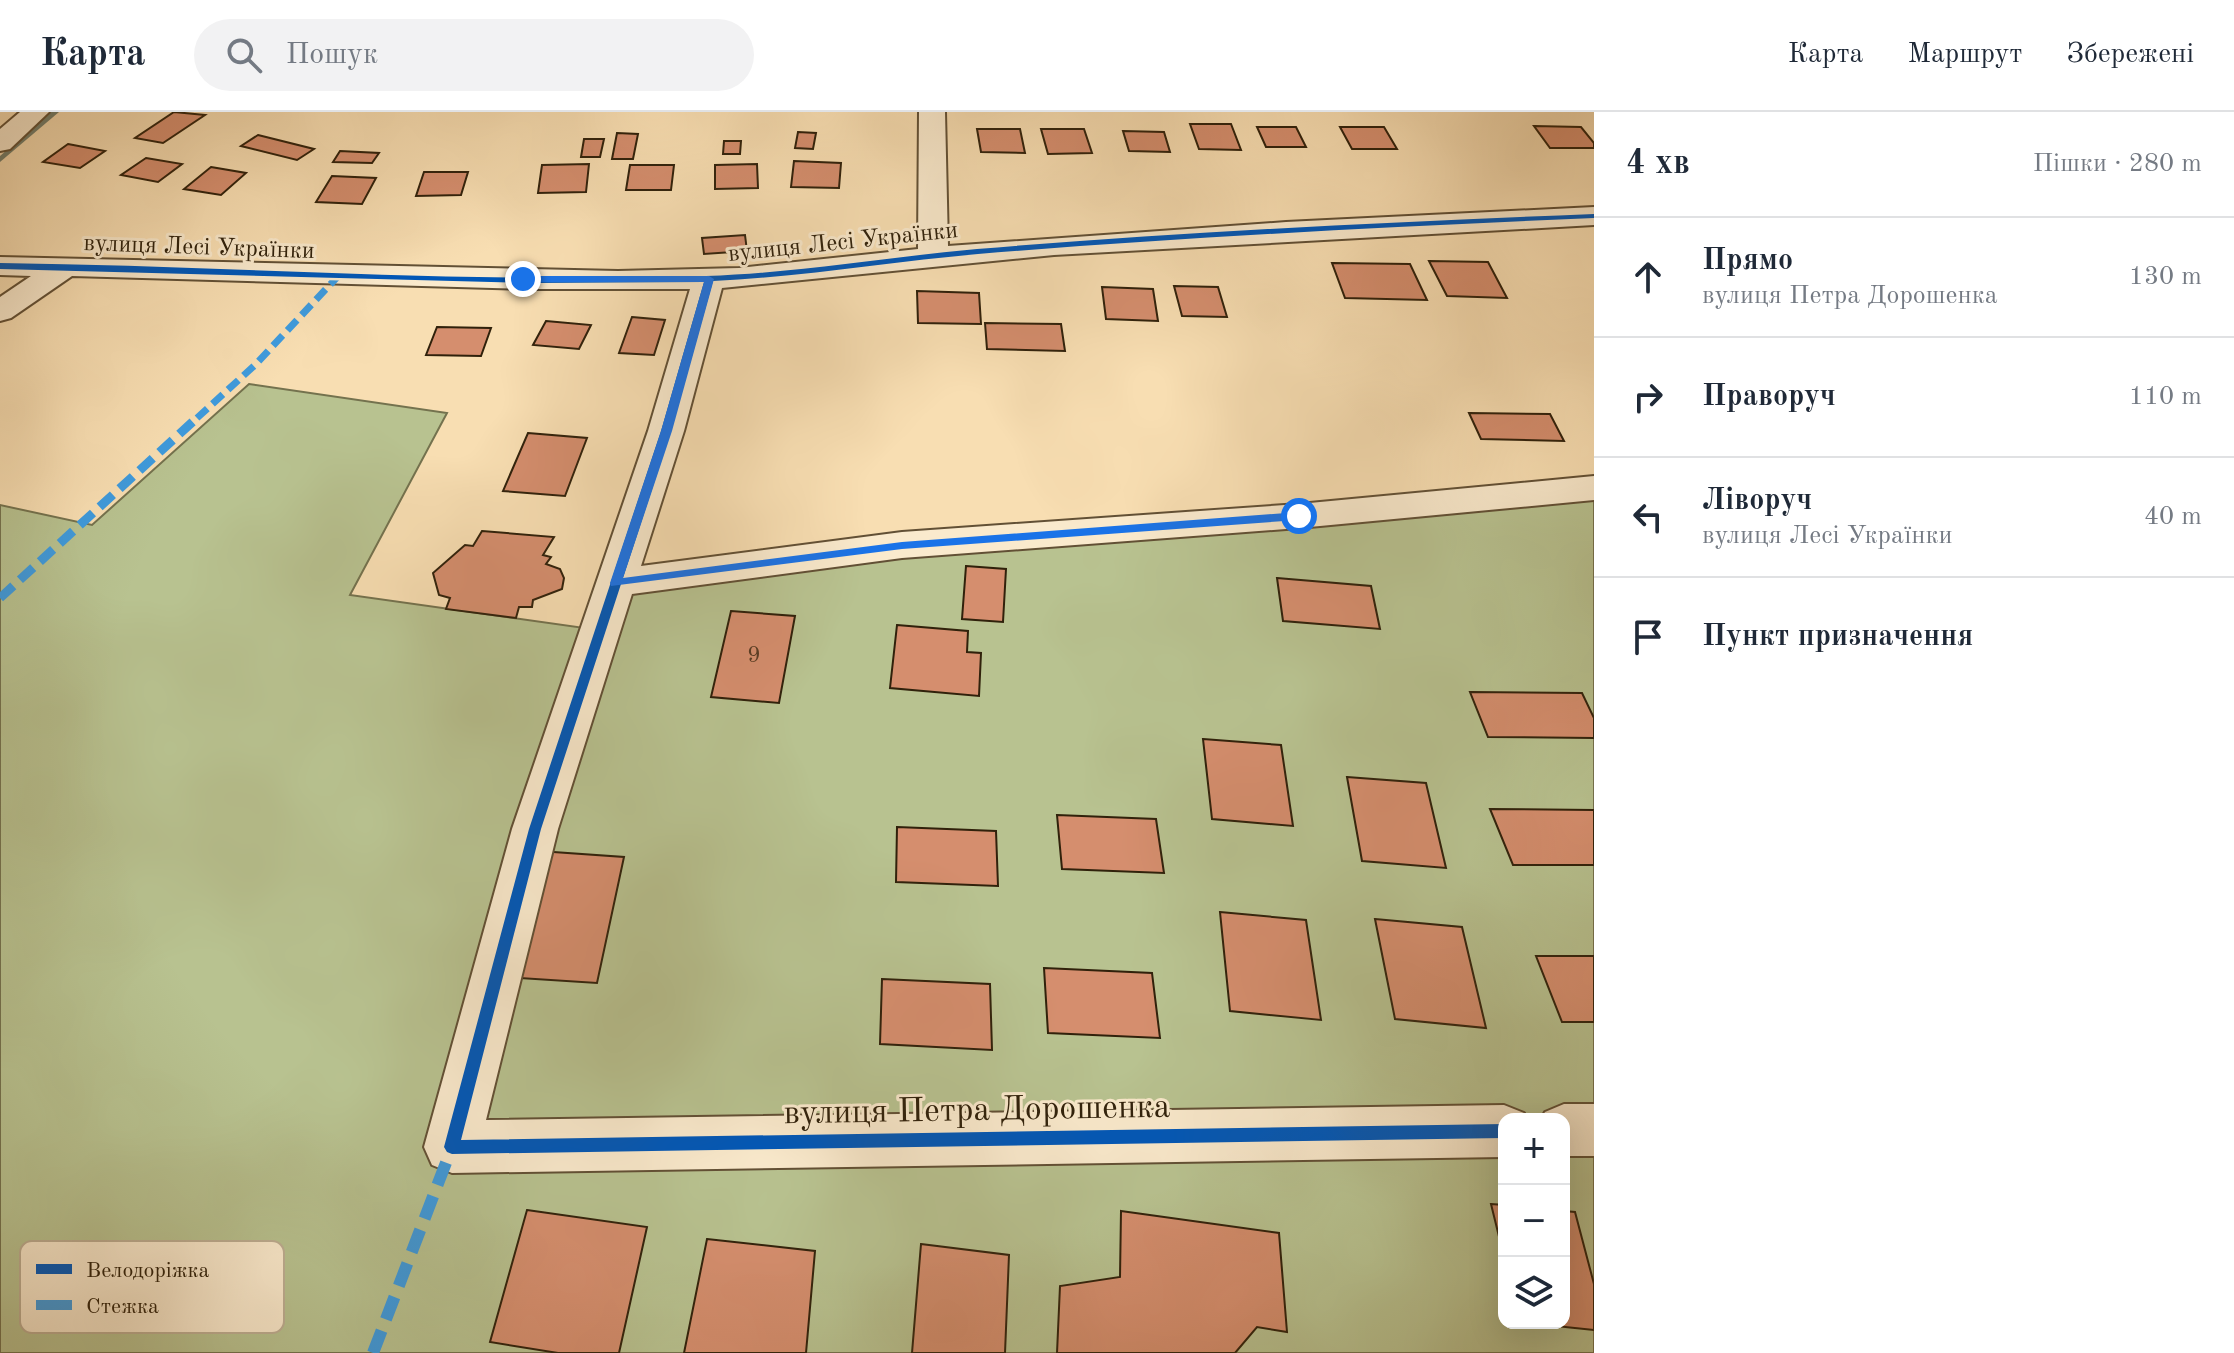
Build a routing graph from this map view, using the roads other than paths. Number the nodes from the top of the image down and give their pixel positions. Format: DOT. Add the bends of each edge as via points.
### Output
graph roads {
  1 [pos="36,112"];
  2 [pos="932,112"];
  3 [pos="0,143"];
  4 [pos="1594,216"];
  5 [pos="933,256"];
  6 [pos="0,266"];
  7 [pos="66,266"];
  8 [pos="709,279"];
  9 [pos="0,311"];
  10 [pos="1594,488"];
  11 [pos="615,583"];
  12 [pos="1570,1130"];
  13 [pos="1594,1130"];
  14 [pos="1498,1131"];
  1 -- 3 [label="street"];
  2 -- 5 [label="street"];
  4 -- 5 [label="street, вулиця Лесі Українки" via="1376,225"];
  5 -- 8 [label="street, вулиця Лесі Українки"];
  6 -- 7 [label="street, вулиця Лесі Українки"];
  7 -- 8 [label="street, вулиця Лесі Українки"];
  7 -- 9 [label="street"];
  8 -- 11 [label="street"];
  10 -- 11 [label="street" via="902,545"];
  11 -- 14 [label="street, вулиця Петра Дорошенка" via="535,829 452,1147"];
  12 -- 13 [label="street"];
}
